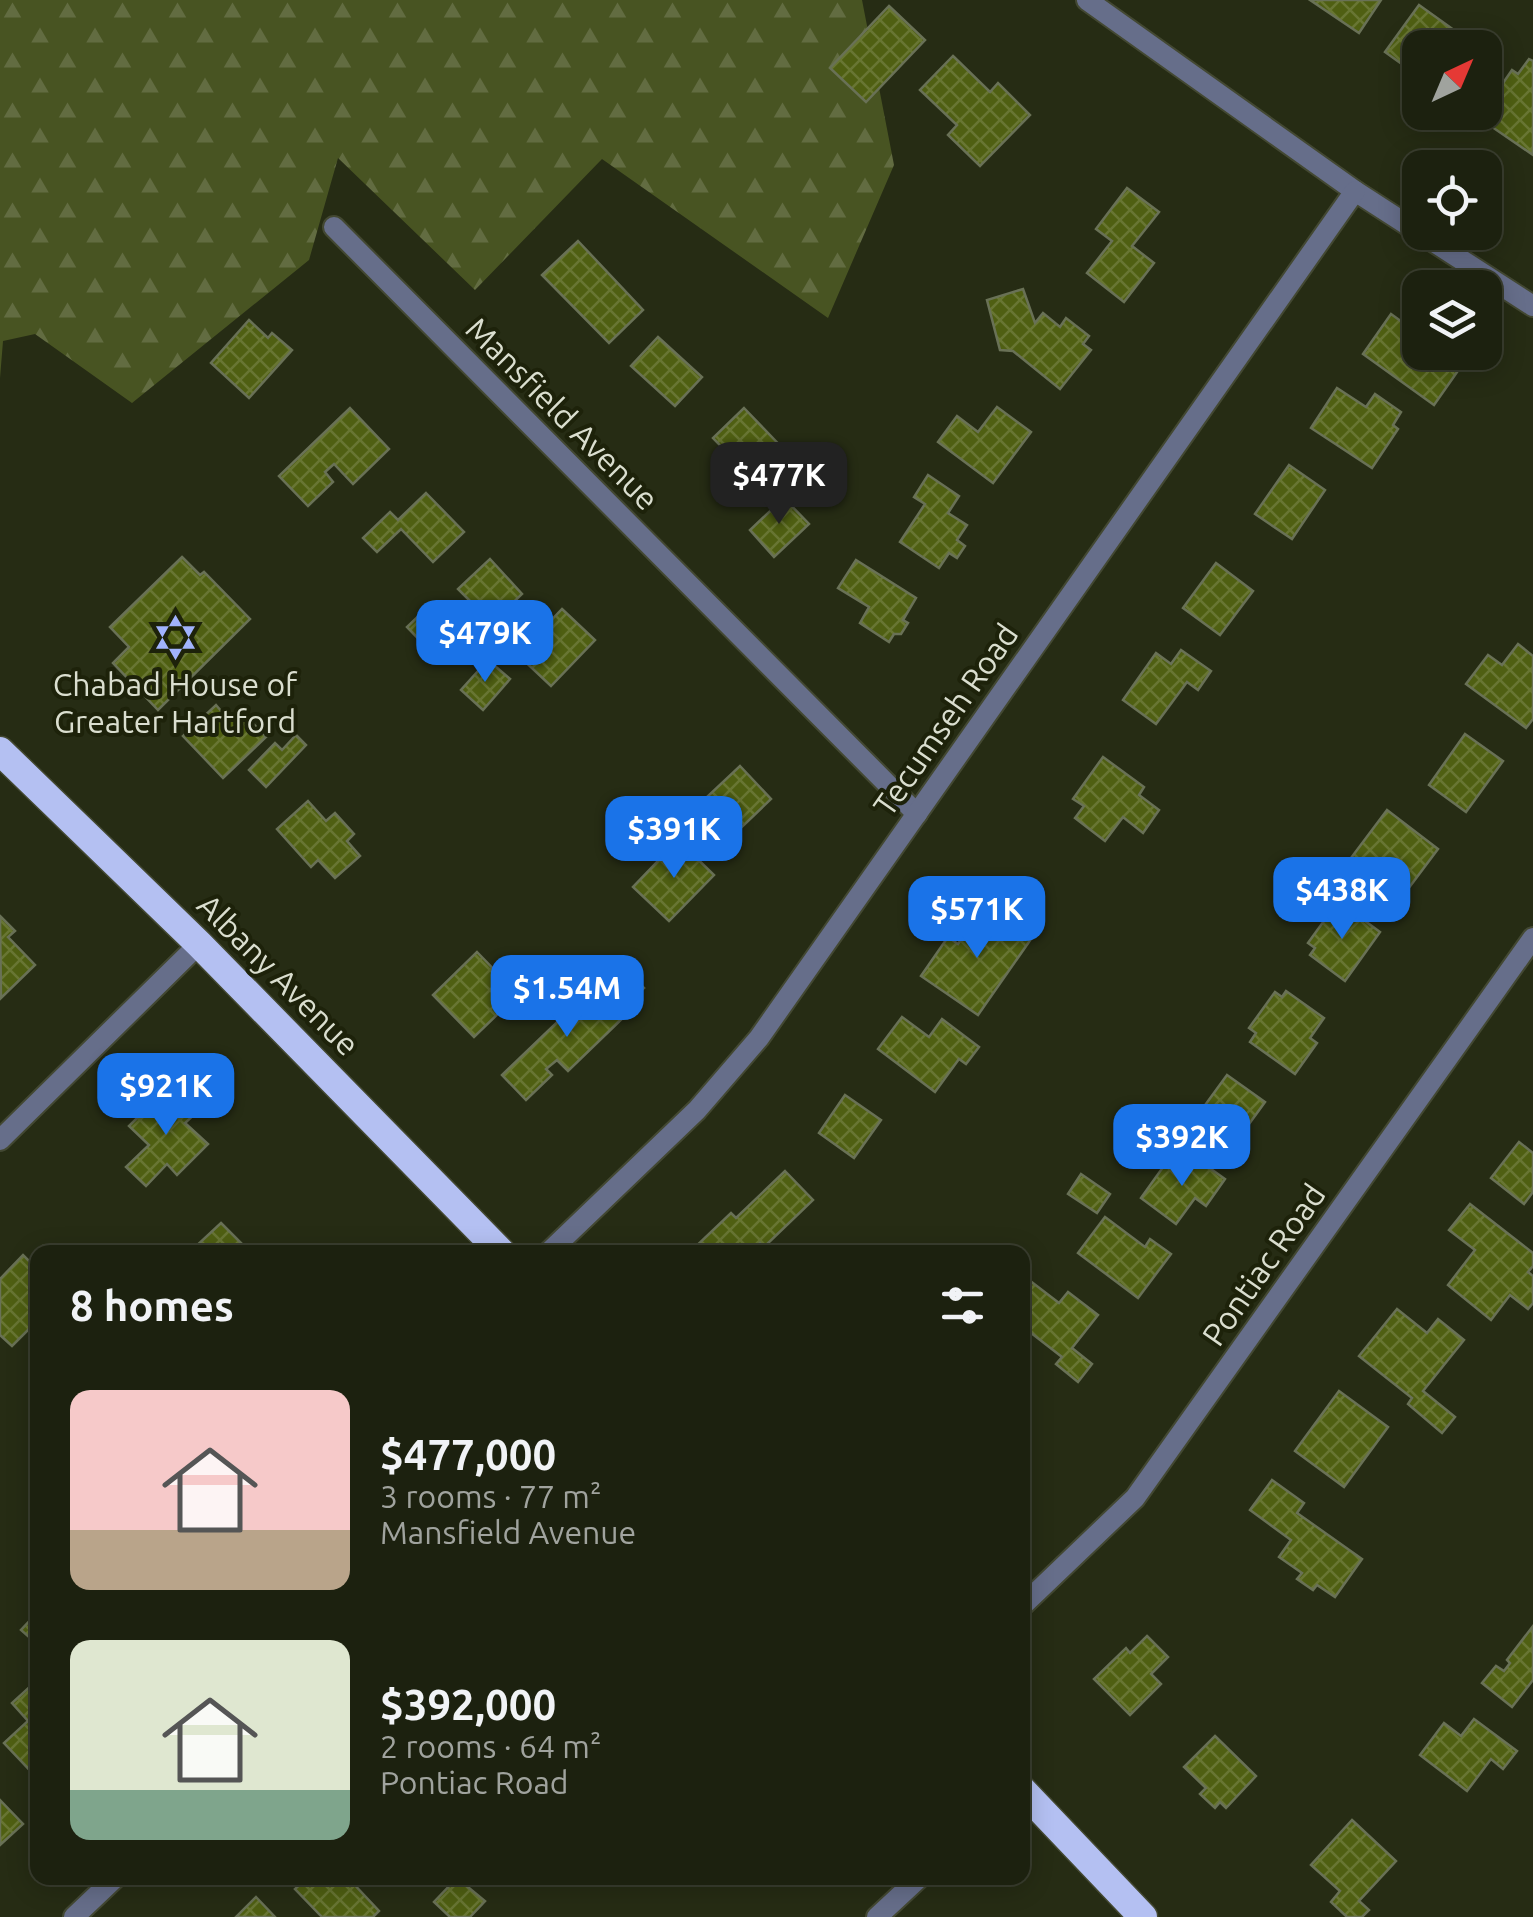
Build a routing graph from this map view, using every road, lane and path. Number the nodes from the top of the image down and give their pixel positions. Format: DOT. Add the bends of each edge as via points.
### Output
graph roads {
  1 [pos="1087,0"];
  2 [pos="1355,191"];
  3 [pos="334,227"];
  4 [pos="1533,306"];
  5 [pos="0,751"];
  6 [pos="917,814"];
  7 [pos="1533,938"];
  8 [pos="200,944"];
  9 [pos="0,1140"];
  10 [pos="494,1245"];
  11 [pos="556,1245"];
  12 [pos="1030,1598"];
  13 [pos="1030,1798"];
  14 [pos="108,1885"];
  15 [pos="911,1885"];
  16 [pos="74,1917"];
  17 [pos="877,1917"];
  18 [pos="1143,1917"];
  1 -- 2 [label="street"];
  2 -- 4 [label="street"];
  2 -- 6 [label="street, Tecumseh Road"];
  3 -- 6 [label="street, Mansfield Avenue"];
  5 -- 8 [label="highway, Albany Avenue"];
  6 -- 11 [label="street, Tecumseh Road" via="758,1038 697,1110"];
  7 -- 12 [label="street, Pontiac Road" via="1136,1498"];
  8 -- 9 [label="street"];
  8 -- 10 [label="highway, Albany Avenue"];
  13 -- 18 [label="highway"];
  14 -- 16 [label="street"];
  15 -- 17 [label="street"];
}
